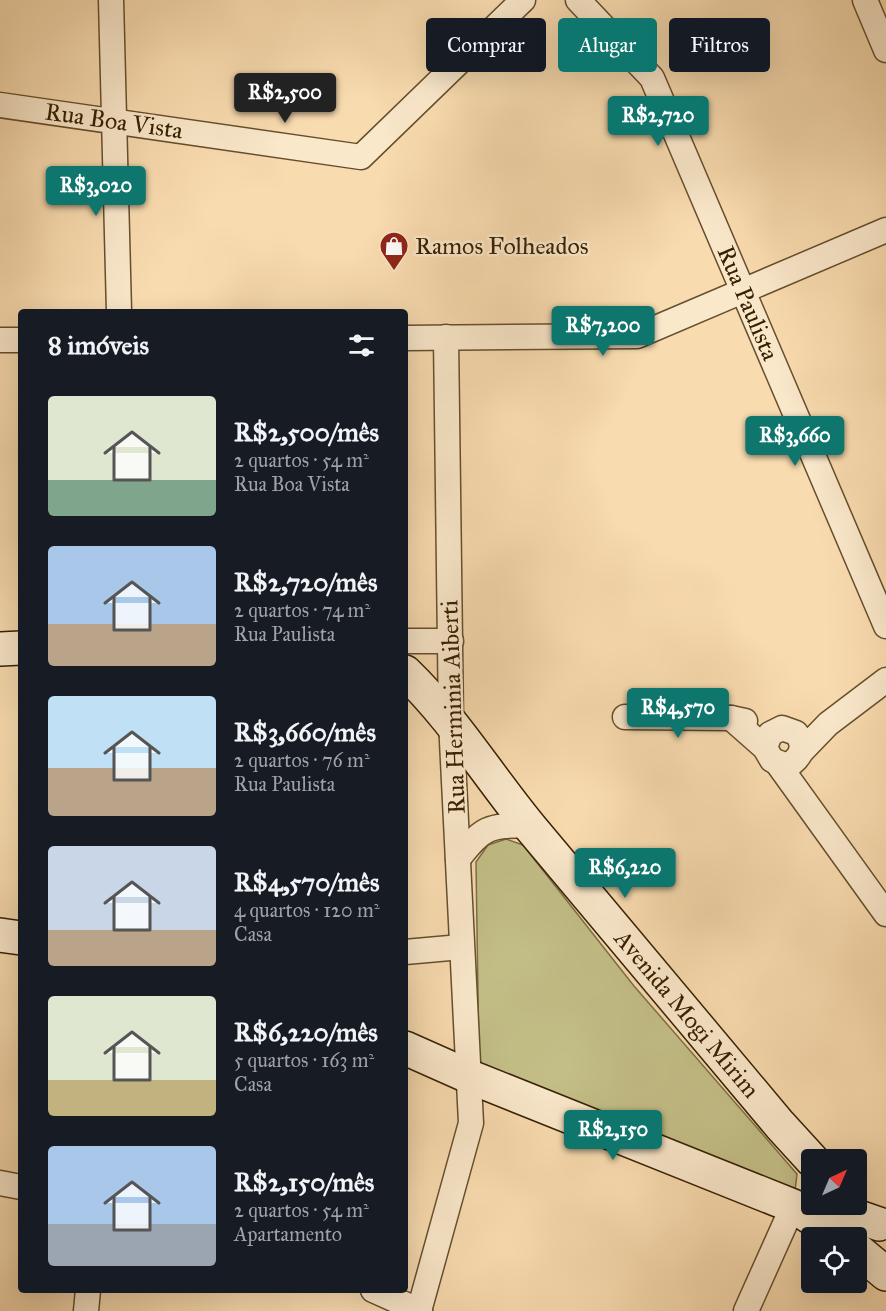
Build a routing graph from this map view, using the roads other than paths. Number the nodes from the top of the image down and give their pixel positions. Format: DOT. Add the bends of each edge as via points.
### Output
graph roads {
  1 [pos="111,0"];
  2 [pos="523,0"];
  3 [pos="578,0"];
  4 [pos="864,0"];
  5 [pos="886,50"];
  6 [pos="0,105"];
  7 [pos="114,120"];
  8 [pos="886,230"];
  9 [pos="743,291"];
  10 [pos="119,309"];
  11 [pos="446,337"];
  12 [pos="408,338"];
  13 [pos="0,340"];
  14 [pos="18,340"];
  15 [pos="886,626"];
  16 [pos="408,641"];
  17 [pos="451,641"];
  18 [pos="18,648"];
  19 [pos="0,649"];
  20 [pos="408,675"];
  21 [pos="886,680"];
  22 [pos="625,717"];
  23 [pos="730,718"];
  24 [pos="451,722"];
  25 [pos="828,724"];
  26 [pos="786,728"];
  27 [pos="786,756"];
  28 [pos="529,825"];
  29 [pos="458,859"];
  30 [pos="886,914"];
  31 [pos="0,935"];
  32 [pos="18,938"];
  33 [pos="462,947"];
  34 [pos="408,952"];
  35 [pos="408,1049"];
  36 [pos="468,1076"];
  37 [pos="802,1149"];
  38 [pos="0,1183"];
  39 [pos="18,1186"];
  40 [pos="801,1195"];
  41 [pos="801,1211"];
  42 [pos="822,1215"];
  43 [pos="833,1227"];
  44 [pos="867,1258"];
  45 [pos="886,1274"];
  46 [pos="88,1293"];
  47 [pos="380,1293"];
  48 [pos="86,1311"];
  49 [pos="419,1311"];
  50 [pos="746,1311"];
  1 -- 7 [label="street"];
  2 -- 7 [label="street, Rua Boa Vista" via="361,157"];
  3 -- 9 [label="street, Rua Paulista" via="652,78"];
  4 -- 5 [label="street"];
  6 -- 7 [label="street, Rua Boa Vista"];
  7 -- 10 [label="street"];
  8 -- 9 [label="street"];
  9 -- 11 [label="street" via="637,336"];
  9 -- 15 [label="street, Rua Paulista"];
  11 -- 12 [label="street"];
  11 -- 17 [label="street, Rua Herminia Aiberti"];
  13 -- 14 [label="street"];
  16 -- 17 [label="street"];
  17 -- 24 [label="street, Rua Herminia Aiberti"];
  18 -- 19 [label="main road"];
  20 -- 24 [label="main road, Avenida Mogi Mirim"];
  21 -- 25 [label="street"];
  22 -- 23 [label="street"];
  23 -- 26 [label="street"];
  23 -- 27 [label="street"];
  24 -- 28 [label="main road, Avenida Mogi Mirim"];
  24 -- 29 [label="street, Rua Herminia Aiberti"];
  25 -- 26 [label="street"];
  25 -- 27 [label="street"];
  26 -- 27 [label="street" via="770,734"];
  27 -- 30 [label="street" via="801,796"];
  28 -- 29 [label="street" via="493,827 474,839"];
  28 -- 37 [label="main road, Avenida Mogi Mirim"];
  29 -- 33 [label="street, Rua Herminia Aiberti"];
  31 -- 32 [label="main road"];
  33 -- 34 [label="street"];
  33 -- 36 [label="street, Rua Herminia Aiberti"];
  35 -- 36 [label="main road"];
  36 -- 40 [label="main road"];
  36 -- 49 [label="street, Rua Herminia Aiberti" via="471,1123"];
  38 -- 39 [label="street"];
  41 -- 50 [label="street"];
  42 -- 43 [label="main road"];
  44 -- 45 [label="main road"];
  46 -- 48 [label="street"];
  47 -- 49 [label="street"];
}
